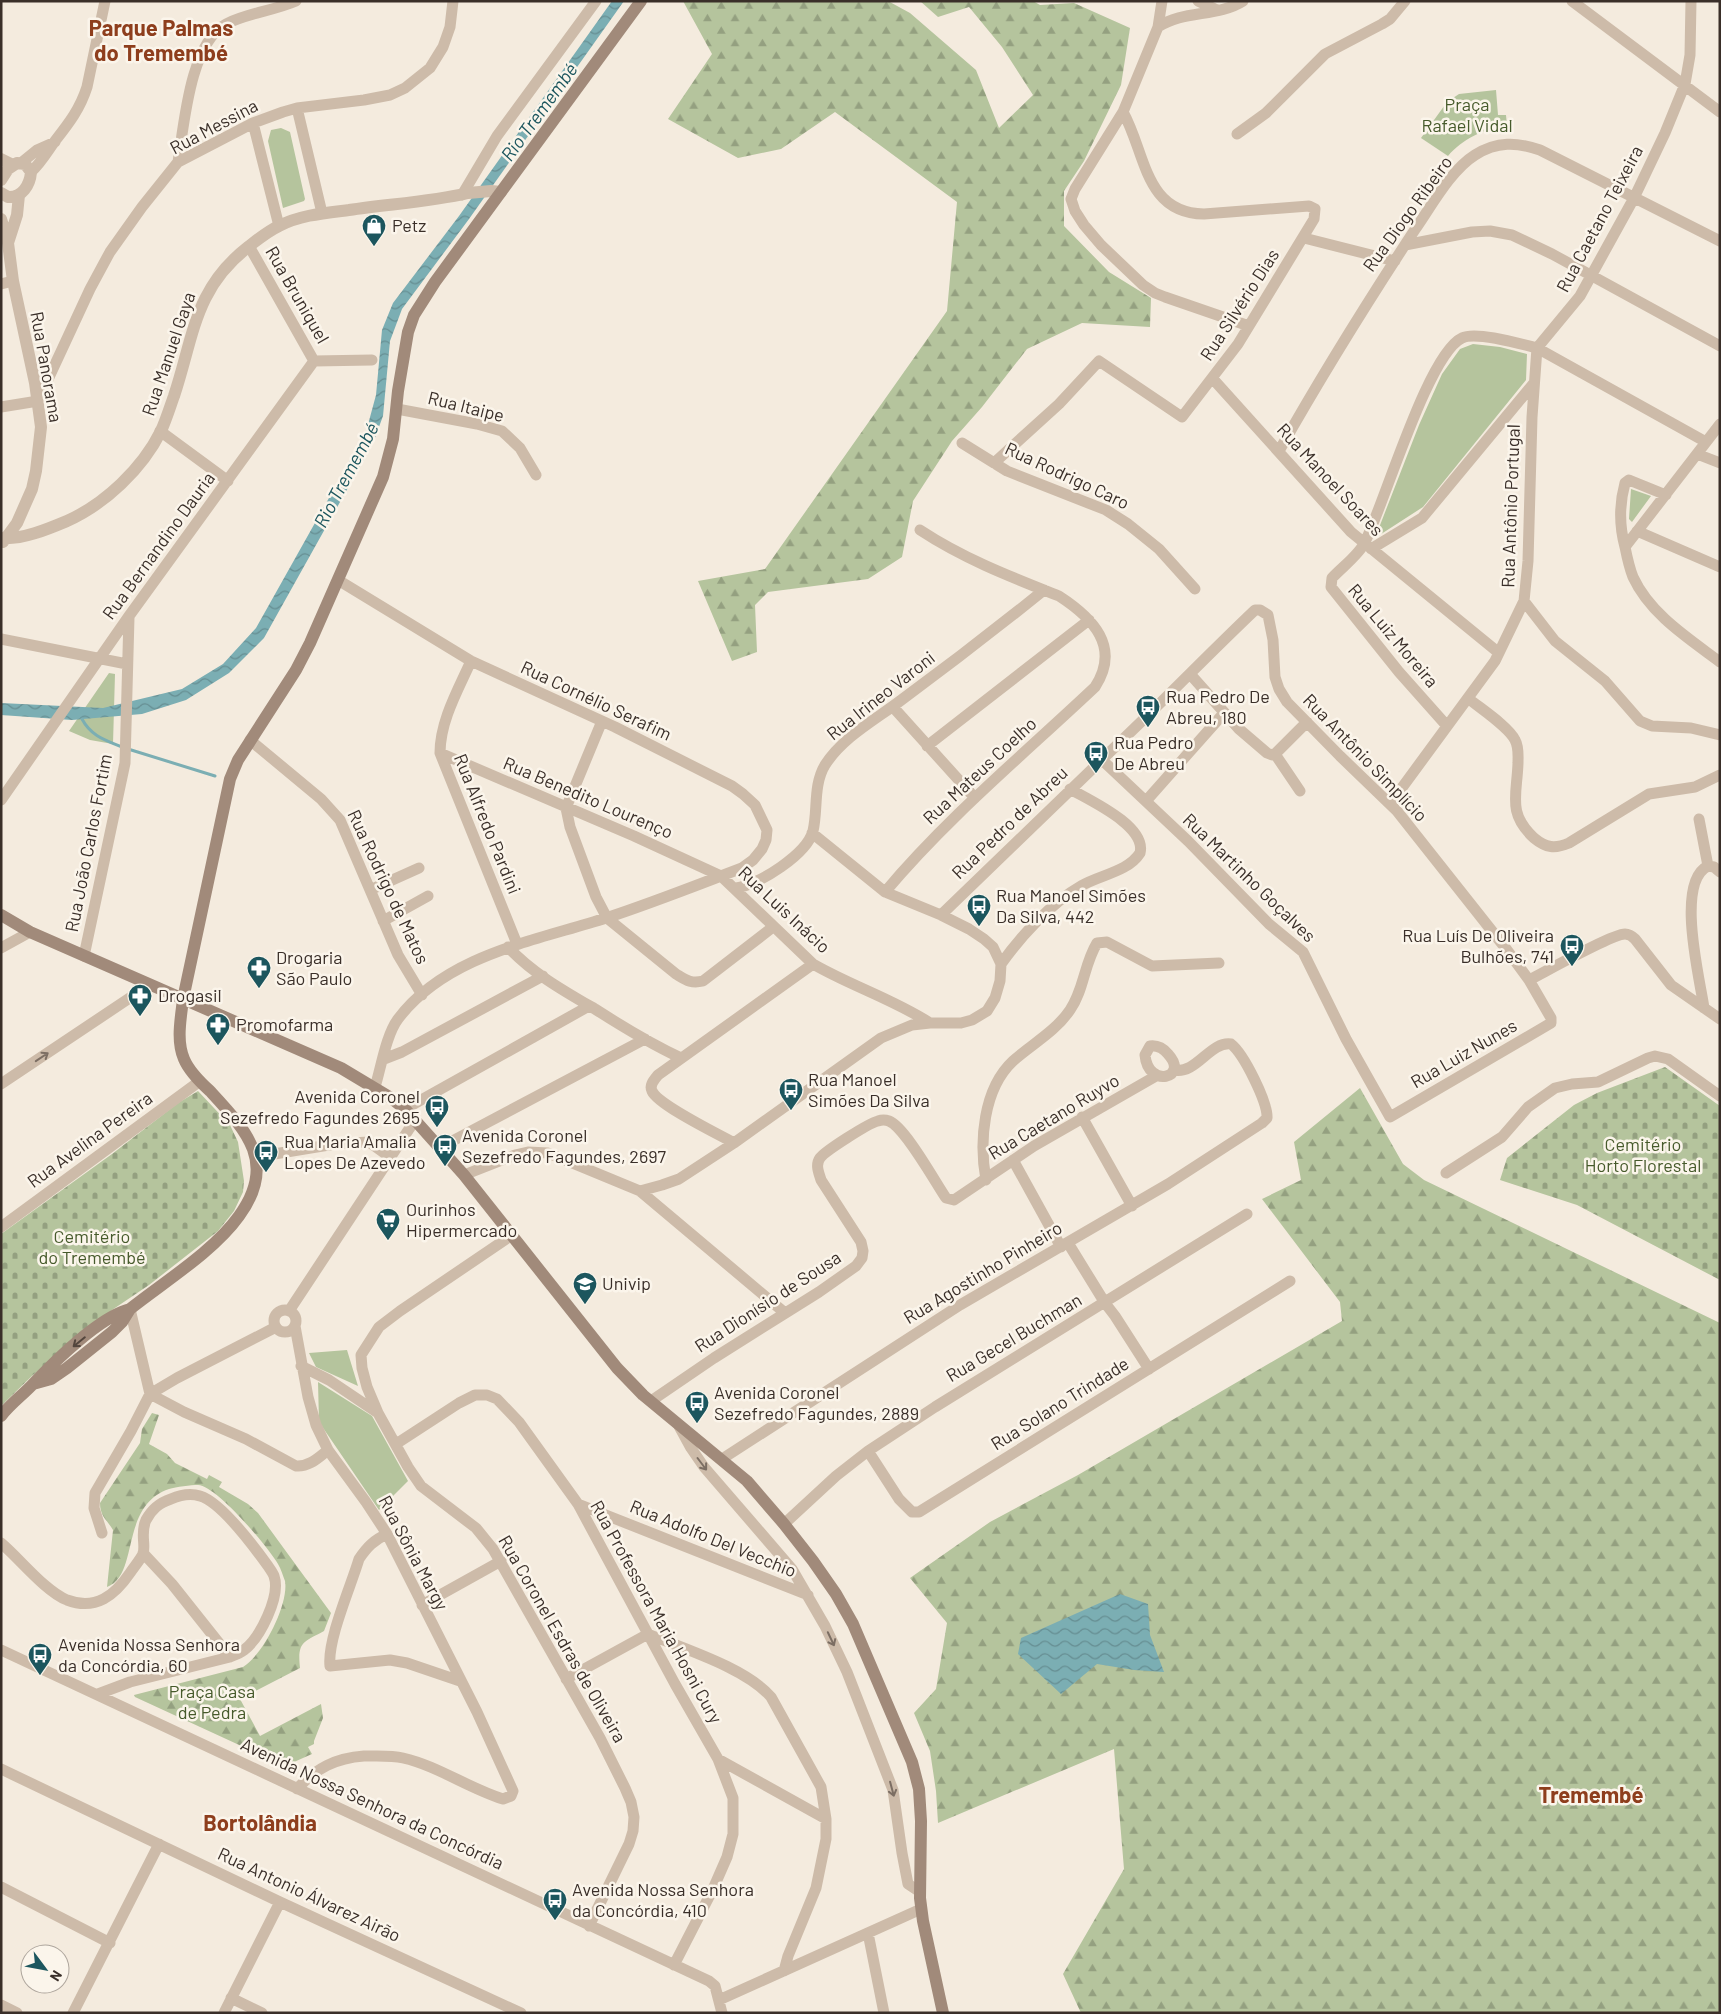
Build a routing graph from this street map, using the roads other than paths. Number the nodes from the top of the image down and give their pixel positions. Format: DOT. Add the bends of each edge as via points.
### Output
graph roads {
  1 [pos="105,1"];
  2 [pos="296,1"];
  3 [pos="453,1"];
  4 [pos="596,1"];
  5 [pos="641,1"];
  6 [pos="1162,1"];
  7 [pos="1198,1"];
  8 [pos="1243,1"];
  9 [pos="1405,1"];
  10 [pos="1572,1"];
  11 [pos="1690,1"];
  12 [pos="1217,10"];
  13 [pos="1158,27"];
  14 [pos="1685,84"];
  15 [pos="298,108"];
  16 [pos="1123,112"];
  17 [pos="1720,112"];
  18 [pos="253,124"];
  19 [pos="1237,134"];
  20 [pos="55,142"];
  21 [pos="1,159"];
  22 [pos="178,162"];
  23 [pos="17,164"];
  24 [pos="31,172"];
  25 [pos="1,180"];
  26 [pos="496,192"];
  27 [pos="1,193"];
  28 [pos="466,194"];
  29 [pos="18,196"];
  30 [pos="1,198"];
  31 [pos="1634,198"];
  32 [pos="322,213"];
  33 [pos="1,219"];
  34 [pos="278,226"];
  35 [pos="1304,238"];
  36 [pos="1720,241"];
  37 [pos="8,243"];
  38 [pos="1405,245"];
  39 [pos="249,246"];
  40 [pos="1394,261"];
  41 [pos="1592,276"];
  42 [pos="7,283"];
  43 [pos="1249,326"];
  44 [pos="1720,346"];
  45 [pos="1537,348"];
  46 [pos="372,360"];
  47 [pos="314,361"];
  48 [pos="1213,379"];
  49 [pos="1534,383"];
  50 [pos="38,401"];
  51 [pos="1,407"];
  52 [pos="397,409"];
  53 [pos="1720,424"];
  54 [pos="160,431"];
  55 [pos="1706,442"];
  56 [pos="962,443"];
  57 [pos="1279,451"];
  58 [pos="1697,454"];
  59 [pos="994,462"];
  60 [pos="1720,463"];
  61 [pos="536,475"];
  62 [pos="228,481"];
  63 [pos="1666,495"];
  64 [pos="920,530"];
  65 [pos="1637,531"];
  66 [pos="2,540"];
  67 [pos="1368,547"];
  68 [pos="1625,547"];
  69 [pos="1720,567"];
  70 [pos="338,580"];
  71 [pos="1195,589"];
  72 [pos="1044,590"];
  73 [pos="1524,601"];
  74 [pos="1255,610"];
  75 [pos="130,616"];
  76 [pos="1089,620"];
  77 [pos="1,639"];
  78 [pos="1499,653"];
  79 [pos="99,659"];
  80 [pos="471,661"];
  81 [pos="1720,662"];
  82 [pos="127,668"];
  83 [pos="1190,674"];
  84 [pos="1469,699"];
  85 [pos="893,707"];
  86 [pos="1224,713"];
  87 [pos="602,721"];
  88 [pos="1306,722"];
  89 [pos="1447,726"];
  90 [pos="1720,735"];
  91 [pos="250,740"];
  92 [pos="927,746"];
  93 [pos="440,753"];
  94 [pos="1275,754"];
  95 [pos="1100,759"];
  96 [pos="1720,775"];
  97 [pos="1070,789"];
  98 [pos="1300,791"];
  99 [pos="975,798"];
  100 [pos="1,800"];
  101 [pos="1146,801"];
  102 [pos="1390,804"];
  103 [pos="566,808"];
  104 [pos="1699,819"];
  105 [pos="812,833"];
  106 [pos="1708,866"];
  107 [pos="418,868"];
  108 [pos="1720,872"];
  109 [pos="721,876"];
  110 [pos="736,888"];
  111 [pos="370,890"];
  112 [pos="885,892"];
  113 [pos="428,896"];
  114 [pos="1,914"];
  115 [pos="941,915"];
  116 [pos="607,918"];
  117 [pos="383,920"];
  118 [pos="773,927"];
  119 [pos="30,932"];
  120 [pos="512,945"];
  121 [pos="1,948"];
  122 [pos="84,956"];
  123 [pos="1219,963"];
  124 [pos="813,964"];
  125 [pos="1001,964"];
  126 [pos="543,976"];
  127 [pos="1529,980"];
  128 [pos="150,984"];
  129 [pos="422,995"];
  130 [pos="183,999"];
  131 [pos="589,1006"];
  132 [pos="1704,1008"];
  133 [pos="1551,1018"];
  134 [pos="1720,1019"];
  135 [pos="930,1023"];
  136 [pos="645,1040"];
  137 [pos="681,1058"];
  138 [pos="384,1059"];
  139 [pos="1174,1070"];
  140 [pos="1156,1076"];
  141 [pos="200,1081"];
  142 [pos="1,1084"];
  143 [pos="375,1088"];
  144 [pos="1720,1096"];
  145 [pos="405,1109"];
  146 [pos="1082,1117"];
  147 [pos="1390,1117"];
  148 [pos="415,1120"];
  149 [pos="734,1143"];
  150 [pos="440,1147"];
  151 [pos="256,1157"];
  152 [pos="390,1157"];
  153 [pos="1013,1160"];
  154 [pos="1446,1173"];
  155 [pos="464,1175"];
  156 [pos="986,1180"];
  157 [pos="640,1191"];
  158 [pos="946,1198"];
  159 [pos="1132,1206"];
  160 [pos="1247,1214"];
  161 [pos="1,1227"];
  162 [pos="512,1236"];
  163 [pos="1064,1245"];
  164 [pos="1290,1281"];
  165 [pos="1105,1303"];
  166 [pos="130,1308"];
  167 [pos="289,1311"];
  168 [pos="785,1313"];
  169 [pos="295,1326"];
  170 [pos="276,1328"];
  171 [pos="301,1366"];
  172 [pos="1148,1369"];
  173 [pos="150,1394"];
  174 [pos="651,1401"];
  175 [pos="378,1413"];
  176 [pos="1,1416"];
  177 [pos="677,1422"];
  178 [pos="396,1444"];
  179 [pos="328,1450"];
  180 [pos="868,1451"];
  181 [pos="722,1459"];
  182 [pos="578,1504"];
  183 [pos="784,1524"];
  184 [pos="102,1533"];
  185 [pos="387,1534"];
  186 [pos="1,1543"];
  187 [pos="143,1552"];
  188 [pos="501,1562"];
  189 [pos="808,1596"];
  190 [pos="422,1605"];
  191 [pos="648,1634"];
  192 [pos="1,1650"];
  193 [pos="230,1657"];
  194 [pos="566,1679"];
  195 [pos="460,1681"];
  196 [pos="98,1694"];
  197 [pos="718,1758"];
  198 [pos="1,1769"];
  199 [pos="297,1789"];
  200 [pos="826,1819"];
  201 [pos="159,1844"];
  202 [pos="1,1887"];
  203 [pos="920,1892"];
  204 [pos="280,1902"];
  205 [pos="921,1909"];
  206 [pos="589,1926"];
  207 [pos="868,1933"];
  208 [pos="110,1943"];
  209 [pos="674,1965"];
  210 [pos="784,1971"];
  211 [pos="231,1998"];
  212 [pos="720,2000"];
  213 [pos="1,2005"];
  214 [pos="17,2013"];
  215 [pos="72,2013"];
  216 [pos="224,2013"];
  217 [pos="262,2013"];
  218 [pos="520,2013"];
  219 [pos="722,2013"];
  220 [pos="884,2013"];
  221 [pos="943,2013"];
  1 -- 20 [label="street" via="83,101"];
  2 -- 22 [label="street" via="225,24 210,38 201,52 195,72"];
  3 -- 15 [label="street, Rua Messina" via="450,27 443,47 430,68 412,83 390,95"];
  4 -- 28 [label="street" via="497,136"];
  5 -- 26 [label="main road"];
  6 -- 13 [label="street"];
  7 -- 12 [label="street"];
  8 -- 12 [label="street"];
  9 -- 19 [label="street" via="1390,19 1325,54 1266,113"];
  10 -- 14 [label="street"];
  11 -- 14 [label="street, Rua Caetano Teixeira" via="1690,55"];
  12 -- 13 [label="street"];
  13 -- 16 [label="street"];
  14 -- 17 [label="street"];
  14 -- 31 [label="street, Rua Caetano Teixeira"];
  15 -- 18 [label="street, Rua Messina"];
  15 -- 32 [label="street"];
  16 -- 35 [label="street, Rua Silvério Dias" via="1153,186 1166,201 1192,214 1313,208 1316,211 1314,219"];
  16 -- 43 [label="street" via="1075,189 1071,199 1075,211 1101,245 1148,289"];
  18 -- 22 [label="street, Rua Messina"];
  18 -- 34 [label="street"];
  20 -- 23 [label="street"];
  20 -- 24 [label="street"];
  21 -- 23 [label="street"];
  22 -- 50 [label="street, Rua Messina" via="110,252"];
  23 -- 24 [label="street" via="27,166"];
  23 -- 25 [label="street" via="4,173"];
  24 -- 29 [label="street" via="28,185"];
  26 -- 28 [label="street, Rua Manuel Gaya"];
  26 -- 52 [label="main road" via="414,315 408,332"];
  27 -- 29 [label="street" via="8,197"];
  27 -- 30 [label="street"];
  28 -- 32 [label="street, Rua Manuel Gaya"];
  29 -- 37 [label="street, Rua Panorama"];
  31 -- 36 [label="street, Rua Diogo Ribeiro"];
  31 -- 38 [label="street, Rua Diogo Ribeiro" via="1540,150 1524,144 1499,144 1473,156 1449,180"];
  31 -- 41 [label="street, Rua Caetano Teixeira"];
  32 -- 34 [label="street, Rua Manuel Gaya"];
  33 -- 37 [label="street"];
  34 -- 39 [label="street, Rua Manuel Gaya"];
  35 -- 40 [label="street"];
  35 -- 43 [label="street, Rua Silvério Dias"];
  37 -- 42 [label="street, Rua Panorama"];
  38 -- 40 [label="street, Rua Diogo Ribeiro"];
  38 -- 41 [label="street" via="1490,231 1521,239"];
  39 -- 47 [label="street, Rua Bruniquel"];
  39 -- 54 [label="street, Rua Manuel Gaya" via="223,270 203,301"];
  40 -- 57 [label="street, Rua Diogo Ribeiro"];
  41 -- 44 [label="street"];
  41 -- 45 [label="street, Rua Caetano Teixeira" via="1571,310"];
  42 -- 50 [label="street, Rua Panorama"];
  43 -- 48 [label="street, Rua Silvério Dias"];
  45 -- 49 [label="street, Rua Antônio Portugal"];
  45 -- 55 [label="street"];
  45 -- 67 [label="street" via="1469,336 1448,350 1423,396"];
  46 -- 47 [label="street"];
  47 -- 62 [label="street, Rua Bernandino Dauria"];
  48 -- 57 [label="street, Rua Manoel Soares"];
  48 -- 59 [label="street, Rua Silvério Dias" via="1182,417 1099,361 1058,404"];
  49 -- 67 [label="street" via="1422,518"];
  49 -- 73 [label="street, Rua Antônio Portugal"];
  50 -- 51 [label="street"];
  50 -- 66 [label="street, Rua Panorama" via="41,426 36,471 26,505 17,523"];
  52 -- 61 [label="street, Rua Itaipe" via="502,431 520,448"];
  52 -- 70 [label="main road" via="383,477"];
  53 -- 55 [label="street"];
  54 -- 62 [label="street"];
  54 -- 66 [label="street, Rua Manuel Gaya" via="122,482 79,515 38,532"];
  55 -- 58 [label="street"];
  56 -- 59 [label="street, Rua Rodrigo Caro"];
  57 -- 67 [label="street, Rua Manoel Soares"];
  58 -- 60 [label="street"];
  58 -- 63 [label="street"];
  59 -- 71 [label="street, Rua Rodrigo Caro" via="1022,478 1106,510 1158,549"];
  62 -- 75 [label="street, Rua Bernandino Dauria"];
  63 -- 65 [label="street"];
  63 -- 68 [label="street" via="1626,481 1620,505"];
  64 -- 72 [label="street" via="970,560"];
  65 -- 68 [label="street"];
  65 -- 69 [label="street"];
  67 -- 78 [label="street, Rua Manoel Soares"];
  67 -- 89 [label="street, Rua Luiz Moreira" via="1332,578 1330,587 1398,672"];
  68 -- 81 [label="street" via="1633,576 1649,603"];
  70 -- 80 [label="street, Rua Cornélio Serafim"];
  70 -- 91 [label="main road" via="306,652"];
  72 -- 76 [label="street" via="1072,604"];
  72 -- 85 [label="street, Rua Irineo Varoni"];
  73 -- 78 [label="street, Rua Antônio Portugal"];
  73 -- 90 [label="street" via="1555,642 1606,681 1640,721 1657,727 1691,728"];
  74 -- 83 [label="street, Rua Pedro de Abreu"];
  74 -- 88 [label="street, Rua Antônio Simplício" via="1268,615 1279,688"];
  75 -- 79 [label="street, Rua Bernandino Dauria"];
  75 -- 82 [label="street, Rua João Carlos Fortim"];
  76 -- 92 [label="street"];
  76 -- 99 [label="street, Rua Mateus Coelho" via="1103,640 1106,655 1106,666 1095,687"];
  77 -- 79 [label="street"];
  78 -- 84 [label="street, Rua Antônio Portugal"];
  79 -- 82 [label="street"];
  79 -- 100 [label="street, Rua Bernandino Dauria"];
  80 -- 87 [label="street, Rua Cornélio Serafim"];
  80 -- 93 [label="street, Rua Alfredo Pardini" via="444,724"];
  82 -- 122 [label="street, Rua João Carlos Fortim" via="125,764"];
  83 -- 86 [label="street"];
  83 -- 95 [label="street, Rua Pedro de Abreu"];
  84 -- 89 [label="street, Rua Antônio Portugal"];
  84 -- 96 [label="street" via="1515,740 1518,755 1516,812 1529,833 1551,848 1569,844 1648,794 1695,788"];
  85 -- 92 [label="street"];
  85 -- 105 [label="street, Rua Irineo Varoni" via="850,739 825,765 816,795"];
  86 -- 94 [label="street" via="1254,742"];
  86 -- 101 [label="street"];
  87 -- 103 [label="street"];
  87 -- 109 [label="street, Rua Cornélio Serafim" via="732,786 755,805 767,830 762,849 742,868"];
  88 -- 94 [label="street"];
  88 -- 102 [label="street, Rua Antônio Simplício"];
  89 -- 102 [label="street, Rua Antônio Portugal"];
  91 -- 111 [label="street, Rua Rodrigo de Matos" via="333,811"];
  91 -- 130 [label="main road" via="230,779"];
  92 -- 99 [label="street"];
  93 -- 103 [label="street, Rua Benedito Lourenço"];
  93 -- 120 [label="street, Rua Alfredo Pardini"];
  94 -- 98 [label="street"];
  95 -- 97 [label="street, Rua Pedro de Abreu"];
  95 -- 101 [label="street, Rua Martinho Goçalves"];
  97 -- 115 [label="street, Rua Pedro de Abreu"];
  97 -- 125 [label="street" via="1130,827 1140,840 1140,853 1132,863 1080,886 1064,898 1024,936"];
  99 -- 112 [label="street, Rua Mateus Coelho"];
  101 -- 147 [label="street, Rua Martinho Goçalves" via="1263,918 1303,952"];
  102 -- 127 [label="street, Rua Antônio Simplício"];
  103 -- 109 [label="street, Rua Benedito Lourenço"];
  103 -- 116 [label="street" via="578,850"];
  104 -- 106 [label="street"];
  105 -- 110 [label="street" via="784,865 756,883"];
  105 -- 112 [label="street"];
  106 -- 108 [label="street"];
  106 -- 132 [label="street" via="1703,868 1696,881 1692,899 1693,946"];
  107 -- 111 [label="street"];
  109 -- 110 [label="street, Rua Luis Inácio"];
  109 -- 116 [label="street, Rua Cornélio Serafim"];
  110 -- 118 [label="street, Rua Luis Inácio"];
  111 -- 117 [label="street, Rua Rodrigo de Matos"];
  112 -- 115 [label="street"];
  113 -- 117 [label="street"];
  114 -- 119 [label="main road"];
  115 -- 125 [label="street" via="984,939 993,947"];
  116 -- 118 [label="street" via="668,968 695,983 703,981"];
  116 -- 120 [label="street, Rua Cornélio Serafim"];
  117 -- 129 [label="street, Rua Rodrigo de Matos"];
  118 -- 124 [label="street, Rua Luis Inácio"];
  119 -- 121 [label="street"];
  119 -- 122 [label="main road"];
  120 -- 126 [label="street"];
  120 -- 129 [label="street, Rua Cornélio Serafim" via="455,972"];
  122 -- 128 [label="main road"];
  123 -- 156 [label="street" via="1152,966 1107,942 1097,943 1070,1010 1012,1062 995,1087 982,1151"];
  124 -- 135 [label="street, Rua Luis Inácio" via="912,1011"];
  124 -- 137 [label="street"];
  125 -- 135 [label="street" via="998,992 987,1011 961,1023"];
  126 -- 131 [label="street"];
  126 -- 138 [label="street"];
  127 -- 132 [label="street" via="1621,934 1628,934 1671,985"];
  127 -- 133 [label="street, Rua Antônio Simplício"];
  128 -- 130 [label="main road"];
  142 -- 128 [label="street, one-way"];
  129 -- 138 [label="street, Rua Cornélio Serafim" via="397,1020"];
  130 -- 141 [label="main road" via="180,1046 184,1059"];
  130 -- 143 [label="main road" via="341,1068"];
  131 -- 136 [label="street"];
  131 -- 145 [label="street"];
  132 -- 134 [label="street"];
  133 -- 147 [label="street, Rua Luiz Nunes" via="1549,1025"];
  135 -- 149 [label="street" via="912,1025 881,1038"];
  136 -- 137 [label="street"];
  136 -- 150 [label="street"];
  137 -- 149 [label="street" via="658,1075 651,1090 661,1101"];
  138 -- 143 [label="street, Rua Cornélio Serafim"];
  139 -- 140 [label="street" via="1166,1077"];
  139 -- 140 [label="street" via="1175,1064 1165,1050 1150,1046 1145,1059"];
  139 -- 159 [label="street, Rua Agostinho Pinheiro" via="1188,1068 1224,1044 1231,1044 1242,1058 1267,1115 1265,1121"];
  140 -- 146 [label="street, Rua Caetano Ruyvo"];
  141 -- 151 [label="main road" via="239,1123"];
  141 -- 161 [label="street, Rua Avelina Pereira"];
  143 -- 145 [label="main road"];
  144 -- 154 [label="street" via="1668,1060 1655,1056 1598,1082 1555,1088 1528,1106 1502,1137"];
  145 -- 148 [label="main road"];
  146 -- 153 [label="street, Rua Caetano Ruyvo"];
  146 -- 159 [label="street"];
  148 -- 150 [label="main road"];
  148 -- 152 [label="street"];
  149 -- 157 [label="street" via="679,1179"];
  150 -- 155 [label="main road"];
  151 -- 152 [label="street" via="369,1142"];
  151 -- 166 [label="main road" via="255,1184 239,1216 202,1253"];
  152 -- 167 [label="street"];
  153 -- 156 [label="street, Rua Caetano Ruyvo"];
  153 -- 163 [label="street"];
  155 -- 157 [label="street" via="515,1155 548,1153"];
  155 -- 162 [label="main road"];
  156 -- 158 [label="street, Rua Caetano Ruyvo" via="954,1200"];
  157 -- 168 [label="street"];
  158 -- 168 [label="street, Rua Dionísio de Sousa" via="891,1122 878,1120 828,1150 820,1157 818,1170 821,1180 861,1242 862,1258 856,1266"];
  159 -- 163 [label="street, Rua Agostinho Pinheiro"];
  160 -- 165 [label="street, Rua Gecel Buchman"];
  162 -- 174 [label="main road" via="617,1368"];
  162 -- 175 [label="street, Rua Coronel Esdras de Oliveira" via="379,1327 361,1355 367,1387"];
  163 -- 165 [label="street"];
  163 -- 181 [label="street, Rua Agostinho Pinheiro" via="960,1305"];
  164 -- 172 [label="street, Rua Solano Trindade"];
  165 -- 172 [label="street"];
  165 -- 180 [label="street, Rua Gecel Buchman"];
  166 -- 173 [label="street"];
  166 -- 176 [label="main road" via="112,1332 67,1368 50,1379 33,1384"];
  167 -- 169 [label="street, Rua Sônia Margy" via="296,1319"];
  167 -- 170 [label="street" via="282,1310 277,1314 274,1320"];
  168 -- 174 [label="street, Rua Dionísio de Sousa"];
  169 -- 170 [label="street" via="286,1332"];
  169 -- 171 [label="street, Rua Sônia Margy"];
  170 -- 173 [label="street"];
  171 -- 175 [label="street" via="316,1372"];
  171 -- 179 [label="street, Rua Sônia Margy" via="316,1425"];
  172 -- 180 [label="street, Rua Solano Trindade" via="919,1512 912,1512 898,1499"];
  173 -- 179 [label="street" via="296,1466 311,1463"];
  173 -- 184 [label="street" via="96,1493 94,1508"];
  174 -- 177 [label="main road"];
  175 -- 178 [label="street, Rua Coronel Esdras de Oliveira"];
  177 -- 181 [label="main road"];
  177 -- 189 [label="street, one-way" via="704,1467 792,1569"];
  178 -- 182 [label="street, Rua Professora Maria Hosni Cury" via="459,1403 475,1395 487,1395 497,1399 518,1422"];
  178 -- 188 [label="street, Rua Coronel Esdras de Oliveira" via="421,1486 476,1528"];
  179 -- 185 [label="street, Rua Sônia Margy"];
  180 -- 183 [label="street, Rua Gecel Buchman"];
  181 -- 183 [label="main road" via="747,1481"];
  182 -- 189 [label="street, Rua Adolfo Del Vecchio"];
  182 -- 191 [label="street, Rua Professora Maria Hosni Cury"];
  183 -- 203 [label="main road" via="836,1594 853,1624 912,1762 919,1790 921,1821"];
  185 -- 190 [label="street, Rua Sônia Margy"];
  185 -- 195 [label="street" via="366,1547 359,1559 330,1648 330,1666 390,1660"];
  186 -- 187 [label="street" via="56,1593 67,1600 79,1602 101,1601 112,1595"];
  187 -- 193 [label="street"];
  187 -- 193 [label="street" via="142,1536 148,1517 162,1502 188,1494 205,1498 240,1531 274,1576 275,1591 272,1606 256,1637 245,1650"];
  188 -- 190 [label="street"];
  188 -- 194 [label="street, Rua Coronel Esdras de Oliveira"];
  189 -- 203 [label="street, one-way" via="847,1672 888,1774 897,1809 908,1884"];
  190 -- 195 [label="street, Rua Sônia Margy"];
  191 -- 194 [label="street"];
  191 -- 197 [label="street, Rua Professora Maria Hosni Cury"];
  191 -- 200 [label="street" via="720,1664 764,1688 821,1786"];
  192 -- 196 [label="street, Avenida Nossa Senhora da Concórdia"];
  193 -- 196 [label="street" via="130,1682"];
  194 -- 206 [label="street, Rua Coronel Esdras de Oliveira" via="617,1770 634,1817 629,1844"];
  195 -- 199 [label="street, Rua Sônia Margy" via="512,1788 513,1794 507,1798 496,1797 424,1764 380,1755 323,1766"];
  196 -- 199 [label="street, Avenida Nossa Senhora da Concórdia"];
  197 -- 200 [label="street"];
  197 -- 209 [label="street, Rua Professora Maria Hosni Cury" via="733,1798 733,1834 726,1857"];
  198 -- 201 [label="street, Rua Antonio Álvarez Airão"];
  199 -- 206 [label="street, Avenida Nossa Senhora da Concórdia"];
  200 -- 210 [label="street" via="826,1839 816,1888"];
  201 -- 204 [label="street, Rua Antonio Álvarez Airão"];
  201 -- 208 [label="street"];
  202 -- 208 [label="street"];
  203 -- 205 [label="main road"];
  204 -- 211 [label="street"];
  204 -- 218 [label="street, Rua Antonio Álvarez Airão"];
  205 -- 207 [label="street"];
  205 -- 221 [label="main road"];
  206 -- 209 [label="street, Avenida Nossa Senhora da Concórdia"];
  207 -- 210 [label="street"];
  207 -- 220 [label="street"];
  208 -- 215 [label="street"];
  209 -- 212 [label="street, Avenida Nossa Senhora da Concórdia" via="709,1981 715,1986"];
  210 -- 212 [label="street"];
  211 -- 216 [label="street"];
  211 -- 217 [label="street"];
  212 -- 219 [label="street"];
  213 -- 214 [label="street"];
}
